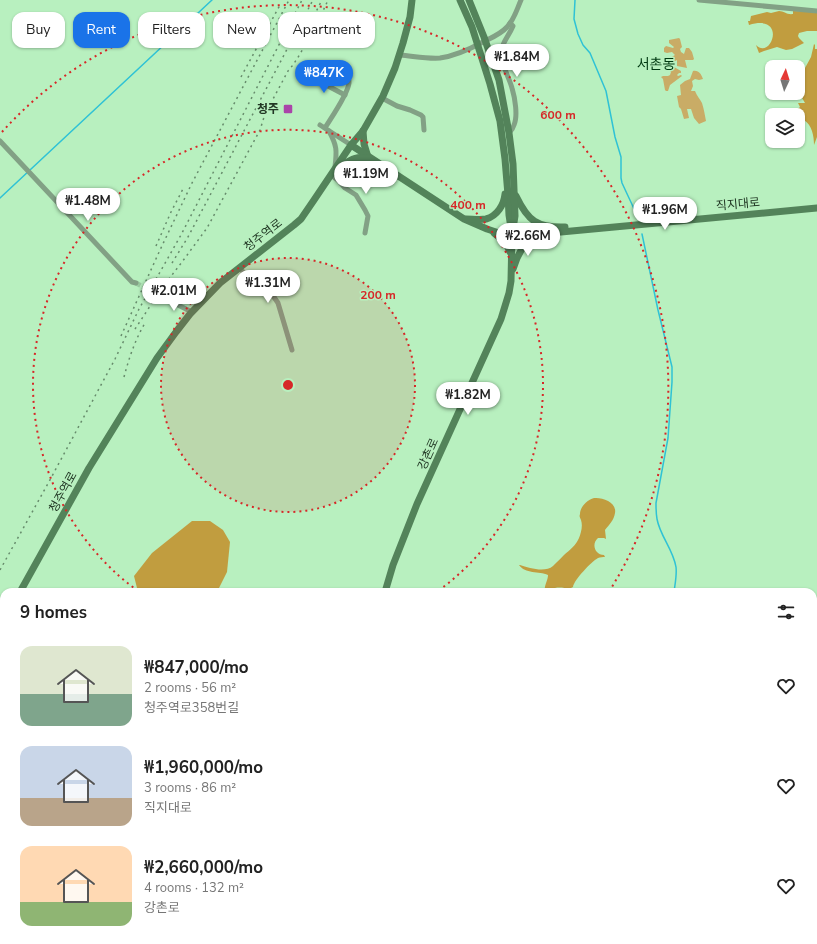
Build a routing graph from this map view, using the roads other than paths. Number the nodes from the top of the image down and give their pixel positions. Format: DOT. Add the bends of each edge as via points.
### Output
graph roads {
  1 [pos="412,0"];
  2 [pos="460,0"];
  3 [pos="469,0"];
  4 [pos="521,0"];
  5 [pos="699,0"];
  6 [pos="817,11"];
  7 [pos="510,23"];
  8 [pos="485,41"];
  9 [pos="478,44"];
  10 [pos="400,55"];
  11 [pos="322,63"];
  12 [pos="311,77"];
  13 [pos="345,95"];
  14 [pos="382,98"];
  15 [pos="325,128"];
  16 [pos="424,130"];
  17 [pos="363,131"];
  18 [pos="509,133"];
  19 [pos="0,141"];
  20 [pos="351,146"];
  21 [pos="370,158"];
  22 [pos="333,172"];
  23 [pos="507,180"];
  24 [pos="514,193"];
  25 [pos="817,208"];
  26 [pos="464,219"];
  27 [pos="581,230"];
  28 [pos="493,231"];
  29 [pos="365,233"];
  30 [pos="537,233"];
  31 [pos="512,235"];
  32 [pos="512,256"];
  33 [pos="240,268"];
  34 [pos="511,275"];
  35 [pos="136,283"];
  36 [pos="164,298"];
  37 [pos="192,312"];
  38 [pos="292,350"];
  39 [pos="22,588"];
  40 [pos="386,588"];
  1 -- 10 [label="main road, 청주역로"];
  2 -- 9 [label="main road"];
  3 -- 8 [label="main road"];
  4 -- 7 [label="street"];
  5 -- 6 [label="street"];
  7 -- 8 [label="street" via="499,34"];
  7 -- 18 [label="street" via="513,26 503,44 502,56 516,108 515,124"];
  8 -- 9 [label="street"];
  8 -- 18 [label="main road" via="498,80"];
  9 -- 10 [label="street" via="440,58"];
  9 -- 23 [label="main road" via="500,121"];
  10 -- 14 [label="main road, 청주역로"];
  11 -- 13 [label="street" via="348,79"];
  12 -- 13 [label="street"];
  13 -- 15 [label="street"];
  14 -- 16 [label="street" via="421,115"];
  14 -- 17 [label="main road, 청주역로"];
  15 -- 20 [label="street"];
  15 -- 22 [label="street" via="334,141 337,153"];
  17 -- 20 [label="main road, 청주역로"];
  17 -- 21 [label="main road" via="364,144"];
  18 -- 24 [label="main road"];
  19 -- 35 [label="street" via="132,282"];
  20 -- 21 [label="main road, 직지대로"];
  20 -- 22 [label="main road, 청주역로"];
  21 -- 22 [label="main road" via="354,158"];
  21 -- 26 [label="main road, 직지대로"];
  22 -- 29 [label="street" via="345,188 356,195 365,210 368,216"];
  22 -- 33 [label="main road, 청주역로" via="294,226"];
  23 -- 26 [label="main road" via="504,201 493,216 486,219"];
  23 -- 31 [label="main road"];
  24 -- 27 [label="main road" via="522,210 532,221 551,227 571,226"];
  24 -- 31 [label="main road" via="515,216"];
  25 -- 27 [label="main road, 직지대로"];
  26 -- 28 [label="main road, 직지대로"];
  27 -- 30 [label="main road, 직지대로"];
  28 -- 31 [label="main road, 직지대로"];
  28 -- 32 [label="main road" via="506,243"];
  30 -- 31 [label="main road, 직지대로"];
  30 -- 34 [label="main road" via="525,243"];
  31 -- 32 [label="main road, 강촌로"];
  32 -- 34 [label="main road, 강촌로"];
  33 -- 37 [label="main road, 청주역로" via="220,283"];
  33 -- 38 [label="street" via="248,278 259,274 278,303"];
  34 -- 40 [label="main road, 강촌로" via="510,293 501,319 417,504"];
  36 -- 37 [label="street"];
  37 -- 39 [label="main road, 청주역로" via="158,358 89,468"];
}
